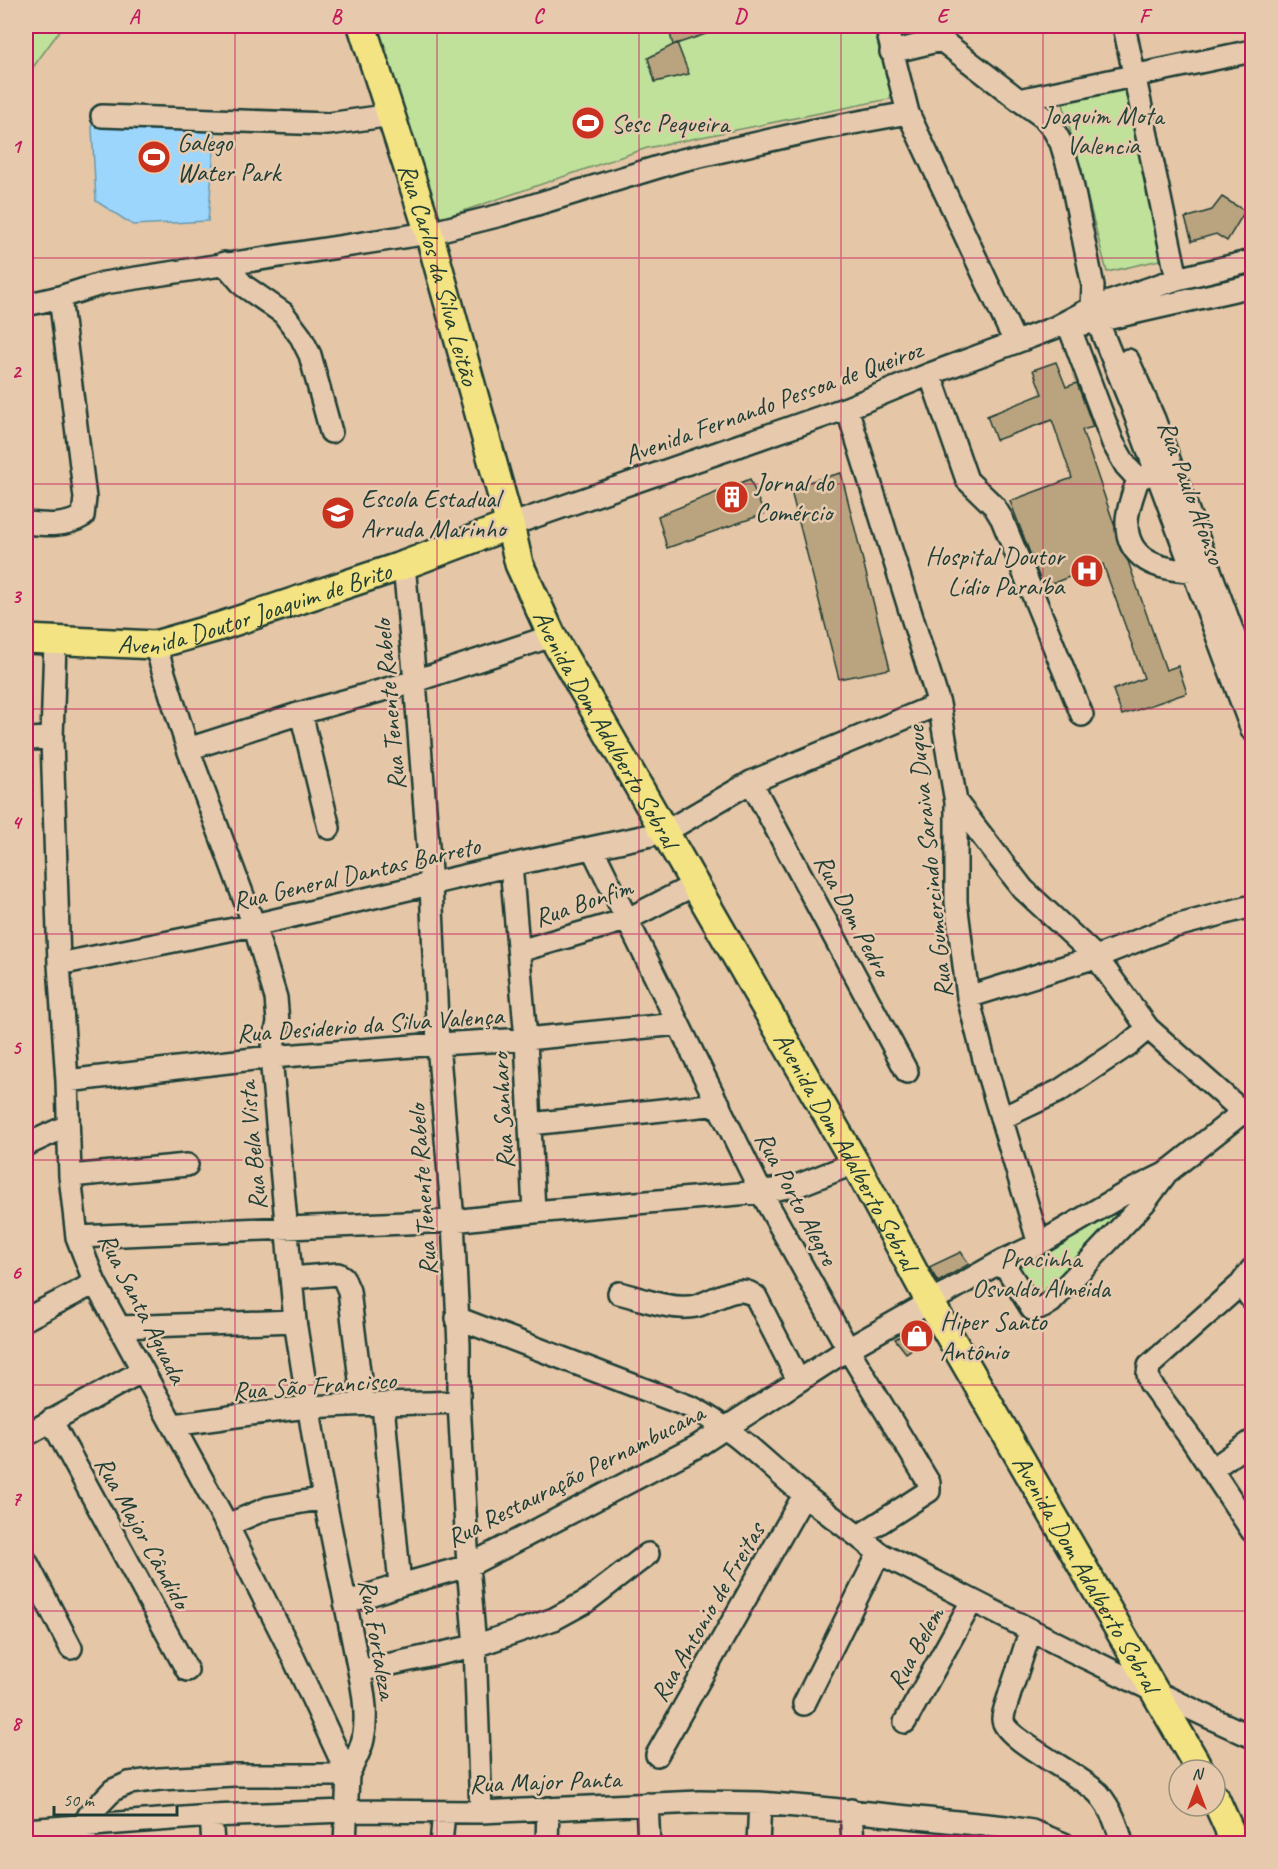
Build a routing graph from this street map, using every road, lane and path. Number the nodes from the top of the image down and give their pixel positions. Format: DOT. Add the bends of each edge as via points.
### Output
graph roads {
  1 [pos="362,26"];
  2 [pos="886,26"];
  3 [pos="923,26"];
  4 [pos="1124,26"];
  5 [pos="941,40"];
  6 [pos="1252,51"];
  7 [pos="891,52"];
  8 [pos="1134,76"];
  9 [pos="1019,100"];
  10 [pos="908,113"];
  11 [pos="392,115"];
  12 [pos="102,116"];
  13 [pos="429,233"];
  14 [pos="1252,261"];
  15 [pos="224,263"];
  16 [pos="1177,279"];
  17 [pos="1252,286"];
  18 [pos="60,297"];
  19 [pos="26,305"];
  20 [pos="1101,313"];
  21 [pos="1063,325"];
  22 [pos="1015,342"];
  23 [pos="930,374"];
  24 [pos="847,408"];
  25 [pos="331,432"];
  26 [pos="1155,472"];
  27 [pos="26,524"];
  28 [pos="510,525"];
  29 [pos="404,565"];
  30 [pos="1192,571"];
  31 [pos="1212,599"];
  32 [pos="552,636"];
  33 [pos="26,639"];
  34 [pos="55,642"];
  35 [pos="155,645"];
  36 [pos="415,681"];
  37 [pos="1252,684"];
  38 [pos="939,704"];
  39 [pos="301,713"];
  40 [pos="1082,715"];
  41 [pos="1252,730"];
  42 [pos="52,738"];
  43 [pos="26,739"];
  44 [pos="188,750"];
  45 [pos="752,782"];
  46 [pos="956,802"];
  47 [pos="329,828"];
  48 [pos="665,832"];
  49 [pos="592,848"];
  50 [pos="511,865"];
  51 [pos="696,884"];
  52 [pos="431,885"];
  53 [pos="1252,906"];
  54 [pos="626,920"];
  55 [pos="254,925"];
  56 [pos="519,951"];
  57 [pos="1096,957"];
  58 [pos="58,964"];
  59 [pos="968,997"];
  60 [pos="678,1024"];
  61 [pos="1148,1028"];
  62 [pos="526,1039"];
  63 [pos="438,1044"];
  64 [pos="271,1057"];
  65 [pos="907,1072"];
  66 [pos="67,1081"];
  67 [pos="719,1104"];
  68 [pos="1249,1114"];
  69 [pos="1002,1118"];
  70 [pos="531,1124"];
  71 [pos="68,1126"];
  72 [pos="26,1145"];
  73 [pos="855,1163"];
  74 [pos="187,1165"];
  75 [pos="1165,1174"];
  76 [pos="70,1176"];
  77 [pos="761,1192"];
  78 [pos="534,1212"];
  79 [pos="453,1221"];
  80 [pos="286,1230"];
  81 [pos="77,1238"];
  82 [pos="1040,1244"];
  83 [pos="1002,1261"];
  84 [pos="291,1278"];
  85 [pos="95,1283"];
  86 [pos="1249,1285"];
  87 [pos="619,1293"];
  88 [pos="930,1302"];
  89 [pos="457,1318"];
  90 [pos="26,1319"];
  91 [pos="295,1321"];
  92 [pos="119,1327"];
  93 [pos="848,1349"];
  94 [pos="142,1371"];
  95 [pos="798,1380"];
  96 [pos="459,1402"];
  97 [pos="373,1405"];
  98 [pos="308,1407"];
  99 [pos="51,1420"];
  100 [pos="173,1425"];
  101 [pos="726,1427"];
  102 [pos="26,1435"];
  103 [pos="1252,1441"];
  104 [pos="1211,1470"];
  105 [pos="804,1495"];
  106 [pos="325,1498"];
  107 [pos="227,1525"];
  108 [pos="1252,1531"];
  109 [pos="859,1536"];
  110 [pos="648,1554"];
  111 [pos="879,1554"];
  112 [pos="26,1561"];
  113 [pos="468,1566"];
  114 [pos="400,1585"];
  115 [pos="972,1601"];
  116 [pos="345,1603"];
  117 [pos="1030,1631"];
  118 [pos="475,1646"];
  119 [pos="71,1648"];
  120 [pos="187,1670"];
  121 [pos="360,1671"];
  122 [pos="1156,1694"];
  123 [pos="804,1704"];
  124 [pos="905,1722"];
  125 [pos="1252,1737"];
  126 [pos="657,1755"];
  127 [pos="1193,1758"];
  128 [pos="348,1774"];
  129 [pos="760,1803"];
  130 [pos="647,1804"];
  131 [pos="548,1808"];
  132 [pos="851,1810"];
  133 [pos="345,1811"];
  134 [pos="444,1812"];
  135 [pos="480,1812"];
  136 [pos="211,1815"];
  137 [pos="1224,1818"];
  138 [pos="26,1830"];
  139 [pos="84,1835"];
  140 [pos="213,1844"];
  141 [pos="345,1844"];
  142 [pos="441,1844"];
  143 [pos="548,1844"];
  144 [pos="649,1844"];
  145 [pos="758,1844"];
  146 [pos="853,1844"];
  147 [pos="1064,1844"];
  148 [pos="1122,1844"];
  149 [pos="1232,1844"];
  1 -- 11 [label="main road, Rua Carlos da Silva Leitão"];
  2 -- 7 [label="street"];
  3 -- 5 [label="street, Rua Paulo Afonso"];
  4 -- 8 [label="street"];
  5 -- 7 [label="street"];
  5 -- 9 [label="street, Rua Paulo Afonso"];
  6 -- 8 [label="street"];
  7 -- 10 [label="street"];
  8 -- 9 [label="street"];
  8 -- 16 [label="street"];
  9 -- 20 [label="street, Rua Paulo Afonso" via="1043,117 1061,143"];
  10 -- 13 [label="street" via="678,161"];
  10 -- 22 [label="street"];
  11 -- 12 [label="street" via="328,124"];
  11 -- 13 [label="main road, Rua Carlos da Silva Leitão"];
  13 -- 15 [label="street"];
  13 -- 28 [label="main road, Rua Carlos da Silva Leitão"];
  14 -- 16 [label="street, Avenida Fernando Pessoa de Queiroz"];
  15 -- 18 [label="street" via="104,283"];
  15 -- 25 [label="street" via="244,286 283,313 301,338 310,355"];
  16 -- 20 [label="street, Avenida Fernando Pessoa de Queiroz"];
  17 -- 20 [label="street, Avenida Fernando Pessoa de Queiroz"];
  18 -- 19 [label="street"];
  18 -- 27 [label="street" via="85,498 83,516 57,525"];
  20 -- 21 [label="street, Avenida Fernando Pessoa de Queiroz"];
  20 -- 26 [label="street, Rua Paulo Afonso" via="1154,419"];
  21 -- 22 [label="street, Avenida Fernando Pessoa de Queiroz"];
  21 -- 26 [label="street" via="1126,466"];
  22 -- 23 [label="street, Avenida Fernando Pessoa de Queiroz"];
  23 -- 24 [label="street, Avenida Fernando Pessoa de Queiroz"];
  23 -- 40 [label="street" via="967,480 1002,519"];
  24 -- 28 [label="street, Avenida Fernando Pessoa de Queiroz"];
  24 -- 38 [label="street, Rua Gumercindo Saraiva Duque"];
  26 -- 30 [label="street, Rua Paulo Afonso"];
  26 -- 30 [label="street" via="1127,519 1128,536 1135,553 1148,562"];
  26 -- 31 [label="street, Rua Paulo Afonso"];
  28 -- 29 [label="main road, Avenida Doutor Joaquim de Brito"];
  28 -- 32 [label="main road, Avenida Dom Adalberto Sobral" via="519,564"];
  29 -- 35 [label="main road, Avenida Doutor Joaquim de Brito"];
  29 -- 36 [label="street, Rua Tenente Rabelo"];
  30 -- 31 [label="street, Rua Paulo Afonso"];
  31 -- 37 [label="street, Rua Paulo Afonso"];
  31 -- 41 [label="street, Rua Paulo Afonso"];
  32 -- 36 [label="street"];
  32 -- 48 [label="main road, Avenida Dom Adalberto Sobral"];
  33 -- 34 [label="main road, Avenida Doutor Joaquim de Brito"];
  34 -- 35 [label="main road, Avenida Doutor Joaquim de Brito"];
  34 -- 42 [label="street, Rua Santa Aguada"];
  35 -- 44 [label="street, Rua Bela Vista"];
  36 -- 39 [label="street"];
  36 -- 52 [label="street, Rua Tenente Rabelo"];
  38 -- 45 [label="street, Rua General Dantas Barreto"];
  38 -- 46 [label="street, Rua Gumercindo Saraiva Duque"];
  39 -- 44 [label="street"];
  39 -- 47 [label="street"];
  42 -- 43 [label="street"];
  42 -- 58 [label="street, Rua Santa Aguada"];
  44 -- 55 [label="street, Rua Bela Vista"];
  45 -- 48 [label="street, Rua General Dantas Barreto"];
  45 -- 65 [label="street, Rua Dom Pedro"];
  46 -- 57 [label="street" via="1023,889"];
  46 -- 59 [label="street, Rua Gumercindo Saraiva Duque" via="956,903"];
  48 -- 49 [label="street, Rua General Dantas Barreto"];
  48 -- 51 [label="main road, Avenida Dom Adalberto Sobral"];
  49 -- 50 [label="street, Rua General Dantas Barreto"];
  49 -- 54 [label="street, Rua Porto Alegre"];
  50 -- 52 [label="street, Rua General Dantas Barreto"];
  50 -- 56 [label="street, Rua Sanharo"];
  51 -- 54 [label="street, Rua Bonfim"];
  51 -- 73 [label="main road, Avenida Dom Adalberto Sobral"];
  52 -- 55 [label="street, Rua General Dantas Barreto"];
  52 -- 63 [label="street, Rua Tenente Rabelo"];
  53 -- 57 [label="street" via="1172,927"];
  54 -- 56 [label="street, Rua Bonfim"];
  54 -- 60 [label="street, Rua Porto Alegre"];
  55 -- 58 [label="street, Rua General Dantas Barreto"];
  55 -- 64 [label="street, Rua Bela Vista" via="276,998 278,1022"];
  56 -- 62 [label="street, Rua Sanharo"];
  57 -- 59 [label="street"];
  57 -- 61 [label="street"];
  58 -- 66 [label="street, Rua Santa Aguada"];
  59 -- 69 [label="street, Rua Gumercindo Saraiva Duque"];
  60 -- 62 [label="street, Rua Desiderio da Silva Valença"];
  60 -- 67 [label="street, Rua Porto Alegre"];
  61 -- 68 [label="street"];
  61 -- 69 [label="street" via="1059,1091"];
  62 -- 63 [label="street, Rua Desiderio da Silva Valença"];
  62 -- 70 [label="street, Rua Sanharo"];
  63 -- 64 [label="street, Rua Desiderio da Silva Valença"];
  63 -- 79 [label="street, Rua Tenente Rabelo"];
  64 -- 66 [label="street, Rua Desiderio da Silva Valença"];
  64 -- 80 [label="street, Rua Bela Vista"];
  66 -- 71 [label="street, Rua Santa Aguada"];
  67 -- 70 [label="street"];
  67 -- 77 [label="street, Rua Porto Alegre"];
  68 -- 75 [label="street"];
  69 -- 82 [label="street, Rua Gumercindo Saraiva Duque"];
  70 -- 78 [label="street, Rua Sanharo"];
  71 -- 72 [label="street"];
  71 -- 76 [label="street, Rua Santa Aguada"];
  73 -- 77 [label="street" via="799,1185"];
  73 -- 88 [label="main road, Avenida Dom Adalberto Sobral"];
  74 -- 76 [label="street"];
  75 -- 82 [label="street, Rua Restauração Pernambucana"];
  75 -- 83 [label="street" via="1145,1203 1043,1307 1032,1309"];
  76 -- 81 [label="street, Rua Santa Aguada"];
  77 -- 78 [label="street"];
  77 -- 93 [label="street, Rua Porto Alegre"];
  78 -- 79 [label="street"];
  79 -- 80 [label="street"];
  79 -- 89 [label="street, Rua Tenente Rabelo"];
  80 -- 81 [label="street"];
  80 -- 84 [label="street, Rua Fortaleza"];
  81 -- 85 [label="street, Rua Santa Aguada"];
  82 -- 83 [label="street, Rua Restauração Pernambucana"];
  83 -- 88 [label="street, Rua Restauração Pernambucana"];
  84 -- 91 [label="street, Rua Fortaleza"];
  84 -- 97 [label="street" via="338,1274 343,1277"];
  85 -- 90 [label="street"];
  85 -- 92 [label="street, Rua Santa Aguada"];
  86 -- 104 [label="street" via="1149,1365 1148,1374 1157,1393"];
  87 -- 95 [label="street" via="685,1308 747,1290 756,1297"];
  88 -- 93 [label="street, Rua Restauração Pernambucana"];
  88 -- 122 [label="main road, Avenida Dom Adalberto Sobral"];
  89 -- 96 [label="street, Rua Tenente Rabelo"];
  89 -- 101 [label="street" via="693,1408"];
  91 -- 92 [label="street"];
  91 -- 98 [label="street, Rua Fortaleza"];
  92 -- 94 [label="street, Rua Santa Aguada"];
  93 -- 95 [label="street, Rua Restauração Pernambucana"];
  93 -- 109 [label="street, Rua Porto Alegre" via="930,1483 929,1491"];
  94 -- 99 [label="street"];
  94 -- 100 [label="street, Rua Santa Aguada"];
  95 -- 101 [label="street, Rua Restauração Pernambucana"];
  96 -- 97 [label="street, Rua São Francisco"];
  96 -- 113 [label="street, Rua Tenente Rabelo"];
  97 -- 98 [label="street, Rua São Francisco"];
  97 -- 114 [label="street"];
  98 -- 100 [label="street, Rua São Francisco"];
  98 -- 106 [label="street, Rua Fortaleza"];
  99 -- 102 [label="street"];
  99 -- 120 [label="street, Rua Major Cândido"];
  100 -- 107 [label="street, Rua Santa Aguada"];
  101 -- 105 [label="street"];
  101 -- 113 [label="street, Rua Restauração Pernambucana" via="696,1447"];
  103 -- 104 [label="street"];
  104 -- 108 [label="street"];
  105 -- 109 [label="street"];
  105 -- 126 [label="street, Rua Antonio de Freitas"];
  106 -- 107 [label="street" via="268,1508"];
  106 -- 116 [label="street, Rua Fortaleza"];
  107 -- 128 [label="street, Rua Santa Aguada"];
  109 -- 111 [label="street"];
  110 -- 118 [label="street" via="587,1601 554,1619"];
  111 -- 115 [label="street"];
  111 -- 123 [label="street"];
  112 -- 119 [label="street"];
  113 -- 114 [label="street, Rua Restauração Pernambucana"];
  113 -- 118 [label="street, Rua Tenente Rabelo"];
  114 -- 116 [label="street, Rua Restauração Pernambucana"];
  115 -- 117 [label="street"];
  115 -- 124 [label="street, Rua Belem"];
  116 -- 121 [label="street, Rua Fortaleza"];
  117 -- 122 [label="street"];
  117 -- 148 [label="street" via="1002,1720 1004,1726 1099,1794 1118,1825"];
  118 -- 121 [label="street"];
  118 -- 135 [label="street, Rua Tenente Rabelo"];
  121 -- 128 [label="street, Rua Fortaleza" via="363,1740"];
  122 -- 125 [label="street"];
  122 -- 127 [label="main road, Avenida Dom Adalberto Sobral"];
  128 -- 133 [label="street"];
  128 -- 139 [label="street" via="234,1775 129,1783 113,1790 88,1815"];
  129 -- 130 [label="street, Rua Major Panta"];
  129 -- 132 [label="street, Rua Major Panta"];
  129 -- 145 [label="street"];
  130 -- 131 [label="street, Rua Major Panta"];
  130 -- 144 [label="street"];
  131 -- 135 [label="street, Rua Major Panta"];
  131 -- 143 [label="street"];
  132 -- 146 [label="street"];
  132 -- 147 [label="street, Rua Major Panta" via="1032,1831"];
  133 -- 134 [label="street, Rua Major Panta"];
  133 -- 136 [label="street, Rua Major Panta"];
  133 -- 141 [label="street"];
  134 -- 135 [label="street, Rua Major Panta"];
  134 -- 142 [label="street"];
  136 -- 139 [label="street, Rua Major Panta"];
  136 -- 140 [label="street"];
  137 -- 149 [label="main road"];
  138 -- 139 [label="street, Rua Major Panta"];
}
